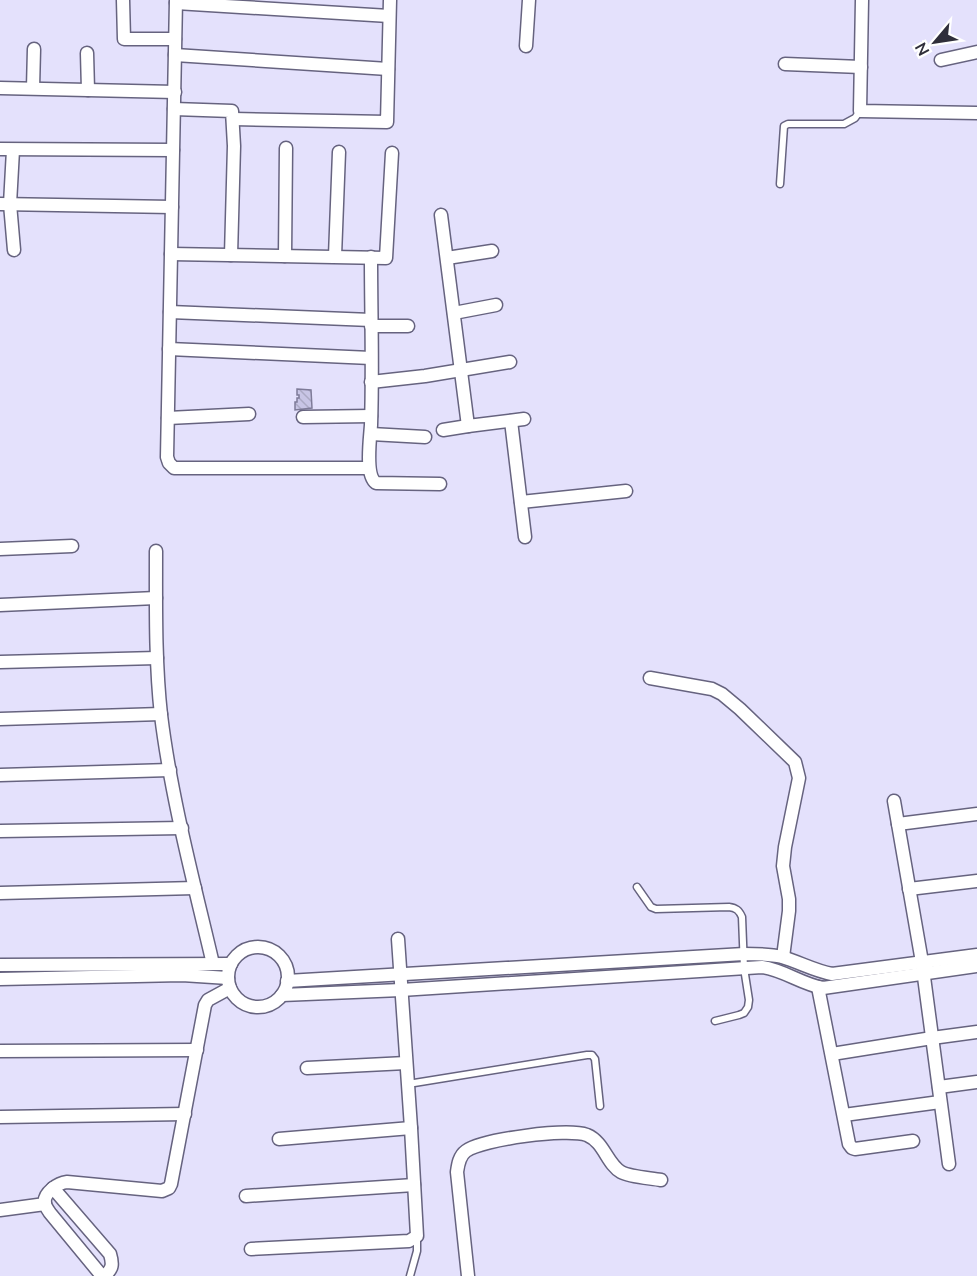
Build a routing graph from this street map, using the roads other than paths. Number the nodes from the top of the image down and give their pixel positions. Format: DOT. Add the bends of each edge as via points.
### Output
graph roads {
  1 [pos="123,0"];
  2 [pos="390,0"];
  3 [pos="529,0"];
  4 [pos="862,0"];
  5 [pos="176,2"];
  6 [pos="389,16"];
  7 [pos="176,39"];
  8 [pos="526,46"];
  9 [pos="34,49"];
  10 [pos="87,52"];
  11 [pos="977,52"];
  12 [pos="175,55"];
  13 [pos="941,60"];
  14 [pos="785,64"];
  15 [pos="861,67"];
  16 [pos="388,69"];
  17 [pos="0,88"];
  18 [pos="33,88"];
  19 [pos="88,90"];
  20 [pos="175,92"];
  21 [pos="174,109"];
  22 [pos="860,111"];
  23 [pos="977,113"];
  24 [pos="233,119"];
  25 [pos="286,148"];
  26 [pos="0,150"];
  27 [pos="13,150"];
  28 [pos="173,150"];
  29 [pos="339,152"];
  30 [pos="392,153"];
  31 [pos="780,184"];
  32 [pos="5,204"];
  33 [pos="172,207"];
  34 [pos="441,215"];
  35 [pos="14,250"];
  36 [pos="492,251"];
  37 [pos="171,254"];
  38 [pos="231,255"];
  39 [pos="285,256"];
  40 [pos="335,256"];
  41 [pos="371,257"];
  42 [pos="447,258"];
  43 [pos="496,305"];
  44 [pos="170,312"];
  45 [pos="454,313"];
  46 [pos="371,323"];
  47 [pos="408,327"];
  48 [pos="170,349"];
  49 [pos="371,358"];
  50 [pos="510,362"];
  51 [pos="371,382"];
  52 [pos="249,414"];
  53 [pos="371,416"];
  54 [pos="303,417"];
  55 [pos="168,418"];
  56 [pos="524,419"];
  57 [pos="511,421"];
  58 [pos="468,426"];
  59 [pos="443,430"];
  60 [pos="371,434"];
  61 [pos="425,437"];
  62 [pos="369,468"];
  63 [pos="440,484"];
  64 [pos="626,491"];
  65 [pos="520,502"];
  66 [pos="525,537"];
  67 [pos="72,546"];
  68 [pos="0,549"];
  69 [pos="156,551"];
  70 [pos="156,598"];
  71 [pos="0,605"];
  72 [pos="158,658"];
  73 [pos="0,662"];
  74 [pos="650,678"];
  75 [pos="161,714"];
  76 [pos="0,719"];
  77 [pos="170,770"];
  78 [pos="0,775"];
  79 [pos="894,801"];
  80 [pos="977,814"];
  81 [pos="898,824"];
  82 [pos="182,828"];
  83 [pos="0,831"];
  84 [pos="977,881"];
  85 [pos="637,886"];
  86 [pos="195,888"];
  87 [pos="909,890"];
  88 [pos="0,893"];
  89 [pos="398,939"];
  90 [pos="744,954"];
  91 [pos="977,955"];
  92 [pos="783,957"];
  93 [pos="213,964"];
  94 [pos="231,964"];
  95 [pos="0,965"];
  96 [pos="977,966"];
  97 [pos="923,967"];
  98 [pos="744,968"];
  99 [pos="400,974"];
  100 [pos="0,979"];
  101 [pos="287,981"];
  102 [pos="229,983"];
  103 [pos="818,987"];
  104 [pos="401,990"];
  105 [pos="282,995"];
  106 [pos="715,1021"];
  107 [pos="977,1032"];
  108 [pos="932,1038"];
  109 [pos="197,1050"];
  110 [pos="0,1052"];
  111 [pos="832,1054"];
  112 [pos="406,1063"];
  113 [pos="307,1068"];
  114 [pos="977,1082"];
  115 [pos="408,1084"];
  116 [pos="939,1087"];
  117 [pos="940,1102"];
  118 [pos="600,1106"];
  119 [pos="185,1114"];
  120 [pos="844,1115"];
  121 [pos="0,1117"];
  122 [pos="411,1128"];
  123 [pos="279,1139"];
  124 [pos="913,1141"];
  125 [pos="949,1164"];
  126 [pos="661,1180"];
  127 [pos="414,1185"];
  128 [pos="53,1188"];
  129 [pos="246,1196"];
  130 [pos="45,1204"];
  131 [pos="0,1210"];
  132 [pos="417,1236"];
  133 [pos="251,1249"];
  134 [pos="108,1274"];
  135 [pos="409,1276"];
  136 [pos="468,1276"];
  1 -- 7 [label="street" via="124,39"];
  2 -- 6 [label="street"];
  3 -- 8 [label="street"];
  4 -- 15 [label="street"];
  5 -- 6 [label="street"];
  5 -- 7 [label="street"];
  6 -- 16 [label="street"];
  7 -- 12 [label="street"];
  9 -- 18 [label="street"];
  10 -- 19 [label="street"];
  11 -- 13 [label="street"];
  12 -- 16 [label="street"];
  12 -- 20 [label="street"];
  14 -- 15 [label="street"];
  15 -- 22 [label="street"];
  16 -- 24 [label="street" via="387,122"];
  17 -- 18 [label="street"];
  18 -- 19 [label="street"];
  19 -- 20 [label="street"];
  20 -- 21 [label="street"];
  21 -- 24 [label="street" via="232,111"];
  21 -- 28 [label="street"];
  22 -- 23 [label="street"];
  22 -- 31 [label="lane" via="844,124 784,126"];
  24 -- 38 [label="street"];
  25 -- 39 [label="street"];
  26 -- 27 [label="street"];
  27 -- 28 [label="street"];
  27 -- 32 [label="street"];
  28 -- 33 [label="street"];
  29 -- 40 [label="street"];
  30 -- 41 [label="street" via="386,258"];
  32 -- 33 [label="street"];
  32 -- 35 [label="street"];
  33 -- 37 [label="street"];
  34 -- 42 [label="street"];
  36 -- 42 [label="street"];
  37 -- 38 [label="street"];
  37 -- 44 [label="street"];
  38 -- 39 [label="street"];
  39 -- 40 [label="street"];
  40 -- 41 [label="street"];
  41 -- 46 [label="street"];
  42 -- 45 [label="street"];
  43 -- 45 [label="street"];
  44 -- 46 [label="street"];
  44 -- 48 [label="street"];
  45 -- 58 [label="street"];
  46 -- 47 [label="street"];
  46 -- 49 [label="street"];
  48 -- 49 [label="street"];
  48 -- 55 [label="street"];
  49 -- 51 [label="street"];
  50 -- 51 [label="street"];
  51 -- 53 [label="street"];
  52 -- 55 [label="street"];
  53 -- 54 [label="street"];
  53 -- 60 [label="street"];
  55 -- 62 [label="street" via="167,457 174,468"];
  56 -- 57 [label="street"];
  57 -- 58 [label="street"];
  57 -- 65 [label="street"];
  58 -- 59 [label="street"];
  60 -- 61 [label="street"];
  60 -- 62 [label="street"];
  62 -- 63 [label="street" via="376,483"];
  64 -- 65 [label="street"];
  65 -- 66 [label="street"];
  67 -- 68 [label="street"];
  69 -- 70 [label="street"];
  70 -- 71 [label="street"];
  70 -- 72 [label="street"];
  72 -- 73 [label="street"];
  72 -- 75 [label="street"];
  74 -- 92 [label="street" via="722,694 795,762 799,778 783,866 789,898"];
  75 -- 76 [label="street"];
  75 -- 77 [label="street"];
  77 -- 78 [label="street"];
  77 -- 82 [label="street"];
  79 -- 81 [label="street"];
  80 -- 81 [label="street"];
  81 -- 87 [label="street"];
  82 -- 83 [label="street"];
  82 -- 86 [label="street"];
  84 -- 87 [label="street"];
  85 -- 90 [label="lane" via="656,909 735,908 742,916"];
  86 -- 88 [label="street"];
  86 -- 93 [label="street"];
  87 -- 97 [label="street"];
  89 -- 99 [label="street"];
  90 -- 92 [label="street"];
  90 -- 98 [label="lane"];
  90 -- 99 [label="street"];
  91 -- 97 [label="street"];
  92 -- 97 [label="street" via="832,974"];
  93 -- 94 [label="street"];
  93 -- 95 [label="street"];
  94 -- 101 [label="street" via="236,956 252,947 269,949 283,961"];
  94 -- 102 [label="street"];
  96 -- 97 [label="street"];
  97 -- 103 [label="street"];
  97 -- 108 [label="street"];
  98 -- 103 [label="street" via="772,968"];
  98 -- 104 [label="street"];
  98 -- 106 [label="lane" via="748,1007 744,1013"];
  99 -- 101 [label="street"];
  99 -- 104 [label="street"];
  100 -- 102 [label="street" via="182,975"];
  101 -- 105 [label="street"];
  102 -- 105 [label="street" via="238,1000 247,1005 266,1006"];
  102 -- 109 [label="street" via="205,1005"];
  103 -- 111 [label="street"];
  104 -- 105 [label="street"];
  104 -- 112 [label="street"];
  107 -- 108 [label="street"];
  108 -- 111 [label="street"];
  108 -- 116 [label="street"];
  109 -- 110 [label="street"];
  109 -- 119 [label="street"];
  111 -- 120 [label="street"];
  112 -- 113 [label="street"];
  112 -- 115 [label="street"];
  114 -- 116 [label="street"];
  115 -- 118 [label="lane" via="592,1055"];
  115 -- 122 [label="street"];
  116 -- 117 [label="street"];
  117 -- 120 [label="street"];
  117 -- 125 [label="street"];
  119 -- 121 [label="street"];
  119 -- 128 [label="street" via="171,1184 166,1190 67,1182"];
  120 -- 124 [label="street" via="852,1148"];
  122 -- 123 [label="street"];
  122 -- 127 [label="street"];
  126 -- 136 [label="street" via="621,1172 597,1141 577,1132 489,1142 466,1151 458,1162 457,1172"];
  127 -- 129 [label="street"];
  127 -- 132 [label="street"];
  128 -- 130 [label="street"];
  128 -- 134 [label="street" via="110,1254"];
  130 -- 131 [label="street"];
  130 -- 134 [label="street"];
  132 -- 133 [label="street" via="409,1241"];
  132 -- 135 [label="lane"];
}
